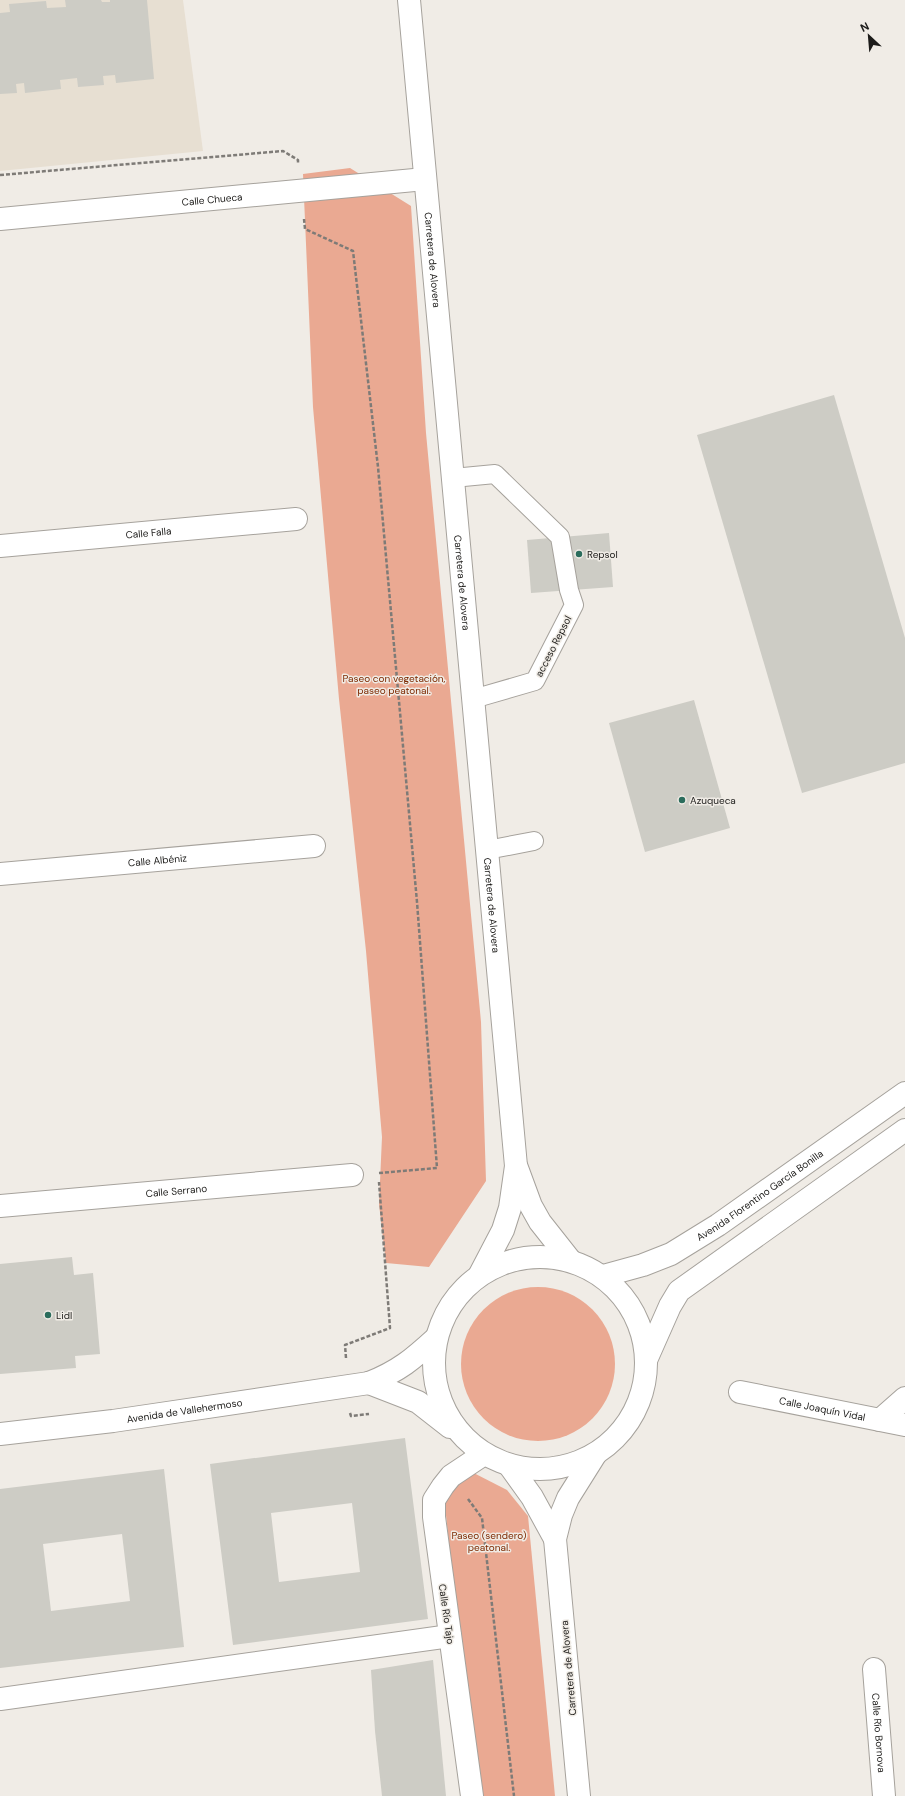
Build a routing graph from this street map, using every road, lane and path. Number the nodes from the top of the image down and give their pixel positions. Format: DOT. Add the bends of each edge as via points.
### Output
graph roads {
  1 [pos="409,0"];
  2 [pos="0,175"];
  3 [pos="425,179"];
  4 [pos="301,190"];
  5 [pos="0,218"];
  6 [pos="453,478"];
  7 [pos="296,519"];
  8 [pos="0,546"];
  9 [pos="473,699"];
  10 [pos="534,841"];
  11 [pos="314,846"];
  12 [pos="487,850"];
  13 [pos="0,874"];
  14 [pos="905,1093"];
  15 [pos="905,1130"];
  16 [pos="516,1166"];
  17 [pos="352,1175"];
  18 [pos="0,1206"];
  19 [pos="570,1260"];
  20 [pos="480,1274"];
  21 [pos="603,1276"];
  22 [pos="436,1338"];
  23 [pos="647,1358"];
  24 [pos="346,1359"];
  25 [pos="369,1384"];
  26 [pos="740,1392"];
  27 [pos="905,1398"];
  28 [pos="880,1420"];
  29 [pos="905,1424"];
  30 [pos="0,1434"];
  31 [pos="460,1434"];
  32 [pos="484,1454"];
  33 [pos="595,1455"];
  34 [pos="509,1465"];
  35 [pos="555,1539"];
  36 [pos="450,1636"];
  37 [pos="874,1669"];
  38 [pos="0,1699"];
  39 [pos="472,1796"];
  40 [pos="579,1796"];
  41 [pos="884,1796"];
  1 -- 3 [label="street, Carretera de Alovera"];
  2 -- 4 [label="path" via="283,151 298,160"];
  3 -- 4 [label="street, Calle Chueca"];
  3 -- 6 [label="street, Carretera de Alovera"];
  4 -- 5 [label="street, Calle Chueca"];
  4 -- 24 [label="path" via="305,229 353,252 381,498 417,902 437,1168 379,1172 390,1328 344,1344"];
  6 -- 9 [label="street, Carretera de Alovera"];
  6 -- 9 [label="lane, acceso Repsol" via="495,474 560,537 574,605 535,681"];
  7 -- 8 [label="street, Calle Falla"];
  9 -- 12 [label="street, Carretera de Alovera"];
  10 -- 12 [label="lane"];
  11 -- 13 [label="street, Calle Albéniz"];
  12 -- 16 [label="street, Carretera de Alovera"];
  14 -- 21 [label="street, Avenida Florentino García Bonilla" via="718,1225 671,1254"];
  15 -- 23 [label="street" via="679,1291"];
  16 -- 19 [label="street, Carretera de Alovera" via="540,1222"];
  16 -- 20 [label="street, Carretera de Alovera" via="510,1208 503,1230"];
  17 -- 18 [label="street, Calle Serrano"];
  19 -- 20 [label="street" via="539,1256 509,1261"];
  19 -- 21 [label="street"];
  20 -- 22 [label="street" via="461,1291 446,1313"];
  21 -- 23 [label="street" via="626,1298 640,1327"];
  22 -- 25 [label="street, Avenida de Vallehermoso" via="392,1374"];
  22 -- 31 [label="street" via="434,1372 440,1398"];
  23 -- 33 [label="street" via="644,1386 634,1413 617,1437"];
  25 -- 30 [label="street, Avenida de Vallehermoso" via="112,1421"];
  25 -- 31 [label="street, Avenida de Vallehermoso" via="418,1402"];
  26 -- 28 [label="street, Calle Joaquín Vidal"];
  27 -- 28 [label="street"];
  28 -- 29 [label="street, Calle Joaquín Vidal"];
  31 -- 32 [label="street, Avenida de Vallehermoso"];
  32 -- 34 [label="street, Avenida de Vallehermoso"];
  32 -- 36 [label="street, Calle Río Tajo" via="451,1476 434,1500"];
  33 -- 34 [label="street" via="567,1466 538,1469"];
  33 -- 35 [label="street, Carretera de Alovera" via="568,1498"];
  34 -- 35 [label="street, Carretera de Alovera" via="532,1496"];
  35 -- 40 [label="street, Carretera de Alovera"];
  36 -- 38 [label="street"];
  36 -- 39 [label="street, Calle Río Tajo"];
  37 -- 41 [label="street, Calle Río Bornova"];
}
